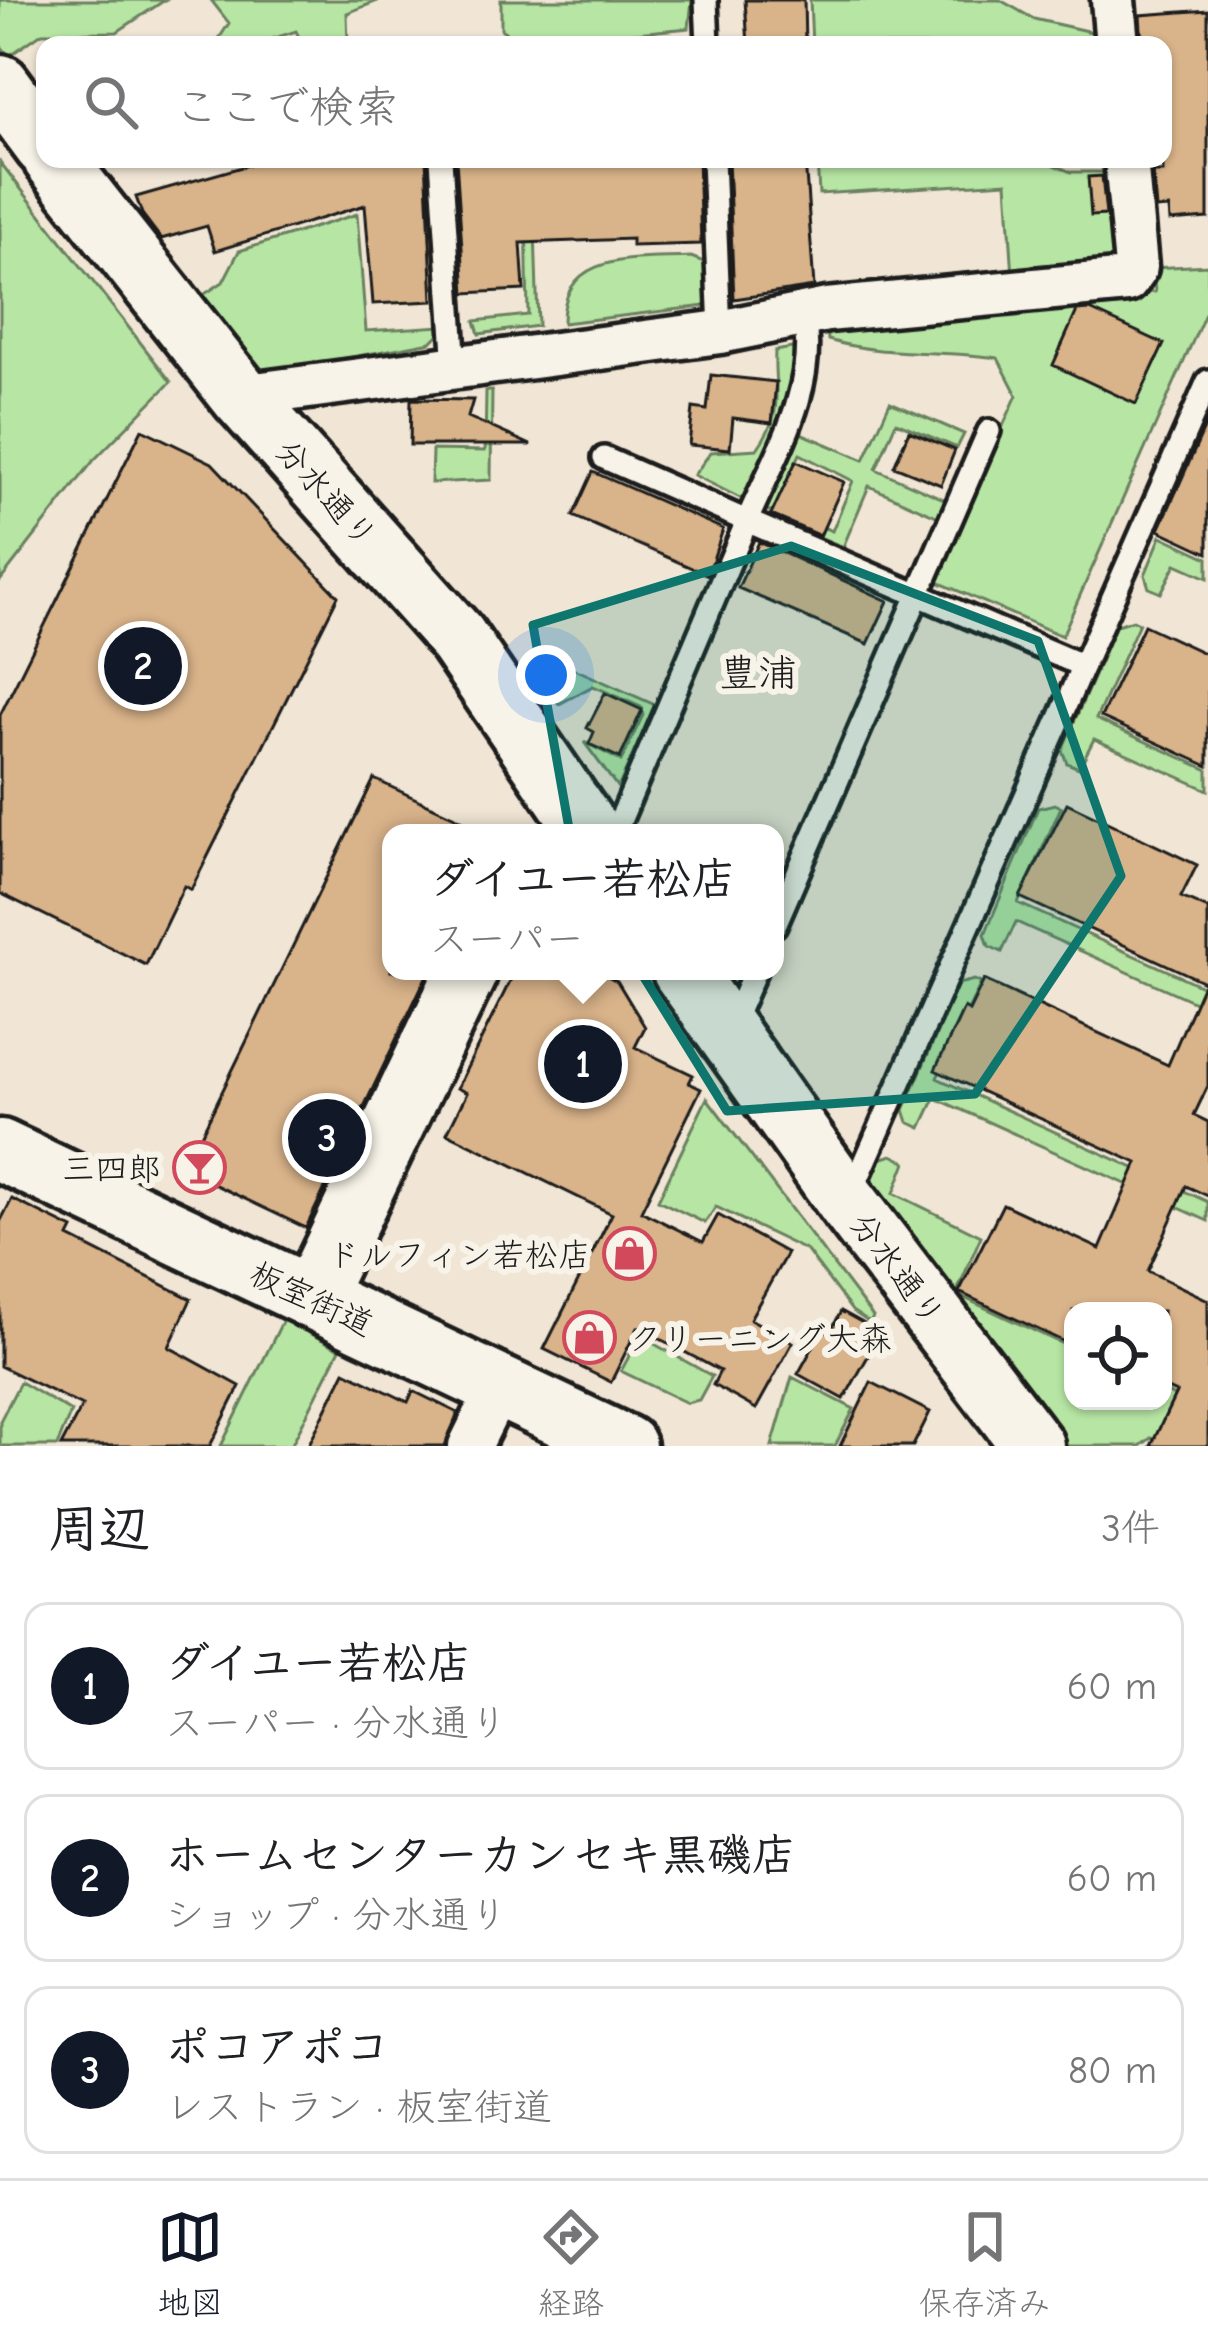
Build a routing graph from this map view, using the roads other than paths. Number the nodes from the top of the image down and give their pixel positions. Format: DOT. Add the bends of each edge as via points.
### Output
graph roads {
  1 [pos="706,0"];
  2 [pos="1113,0"];
  3 [pos="708,36"];
  4 [pos="1116,36"];
  5 [pos="2,90"];
  6 [pos="36,134"];
  7 [pos="61,168"];
  8 [pos="442,168"];
  9 [pos="713,168"];
  10 [pos="1127,168"];
  11 [pos="805,316"];
  12 [pos="720,332"];
  13 [pos="454,368"];
  14 [pos="1208,381"];
  15 [pos="241,397"];
  16 [pos="989,431"];
  17 [pos="604,458"];
  18 [pos="747,521"];
  19 [pos="917,595"];
  20 [pos="1083,666"];
  21 [pos="545,808"];
  22 [pos="574,824"];
  23 [pos="619,824"];
  24 [pos="784,904"];
  25 [pos="463,980"];
  26 [pos="689,980"];
  27 [pos="751,980"];
  28 [pos="727,1037"];
  29 [pos="0,1150"];
  30 [pos="847,1202"];
  31 [pos="311,1298"];
  32 [pos="499,1387"];
  33 [pos="470,1446"];
  34 [pos="625,1446"];
  35 [pos="1034,1446"];
  1 -- 3 [label="lane"];
  2 -- 4 [label="street"];
  5 -- 6 [label="street"];
  7 -- 15 [label="street, 分水通り"];
  8 -- 13 [label="lane"];
  9 -- 12 [label="lane"];
  10 -- 11 [label="street" via="1136,267 1127,281"];
  11 -- 12 [label="street"];
  11 -- 18 [label="lane" via="807,380"];
  12 -- 13 [label="street"];
  13 -- 15 [label="street"];
  14 -- 20 [label="lane"];
  15 -- 21 [label="street, 分水通り" via="456,637"];
  16 -- 19 [label="lane"];
  17 -- 18 [label="lane"];
  18 -- 19 [label="lane"];
  18 -- 23 [label="lane"];
  19 -- 20 [label="lane"];
  19 -- 24 [label="lane"];
  20 -- 30 [label="lane"];
  21 -- 22 [label="street, 分水通り"];
  25 -- 31 [label="street"];
  26 -- 28 [label="street, 分水通り"];
  27 -- 28 [label="lane"];
  28 -- 30 [label="street, 分水通り"];
  29 -- 31 [label="street, 板室街道"];
  30 -- 35 [label="street, 分水通り"];
  31 -- 32 [label="street, 板室街道"];
  32 -- 33 [label="street"];
  32 -- 34 [label="street, 板室街道"];
}
